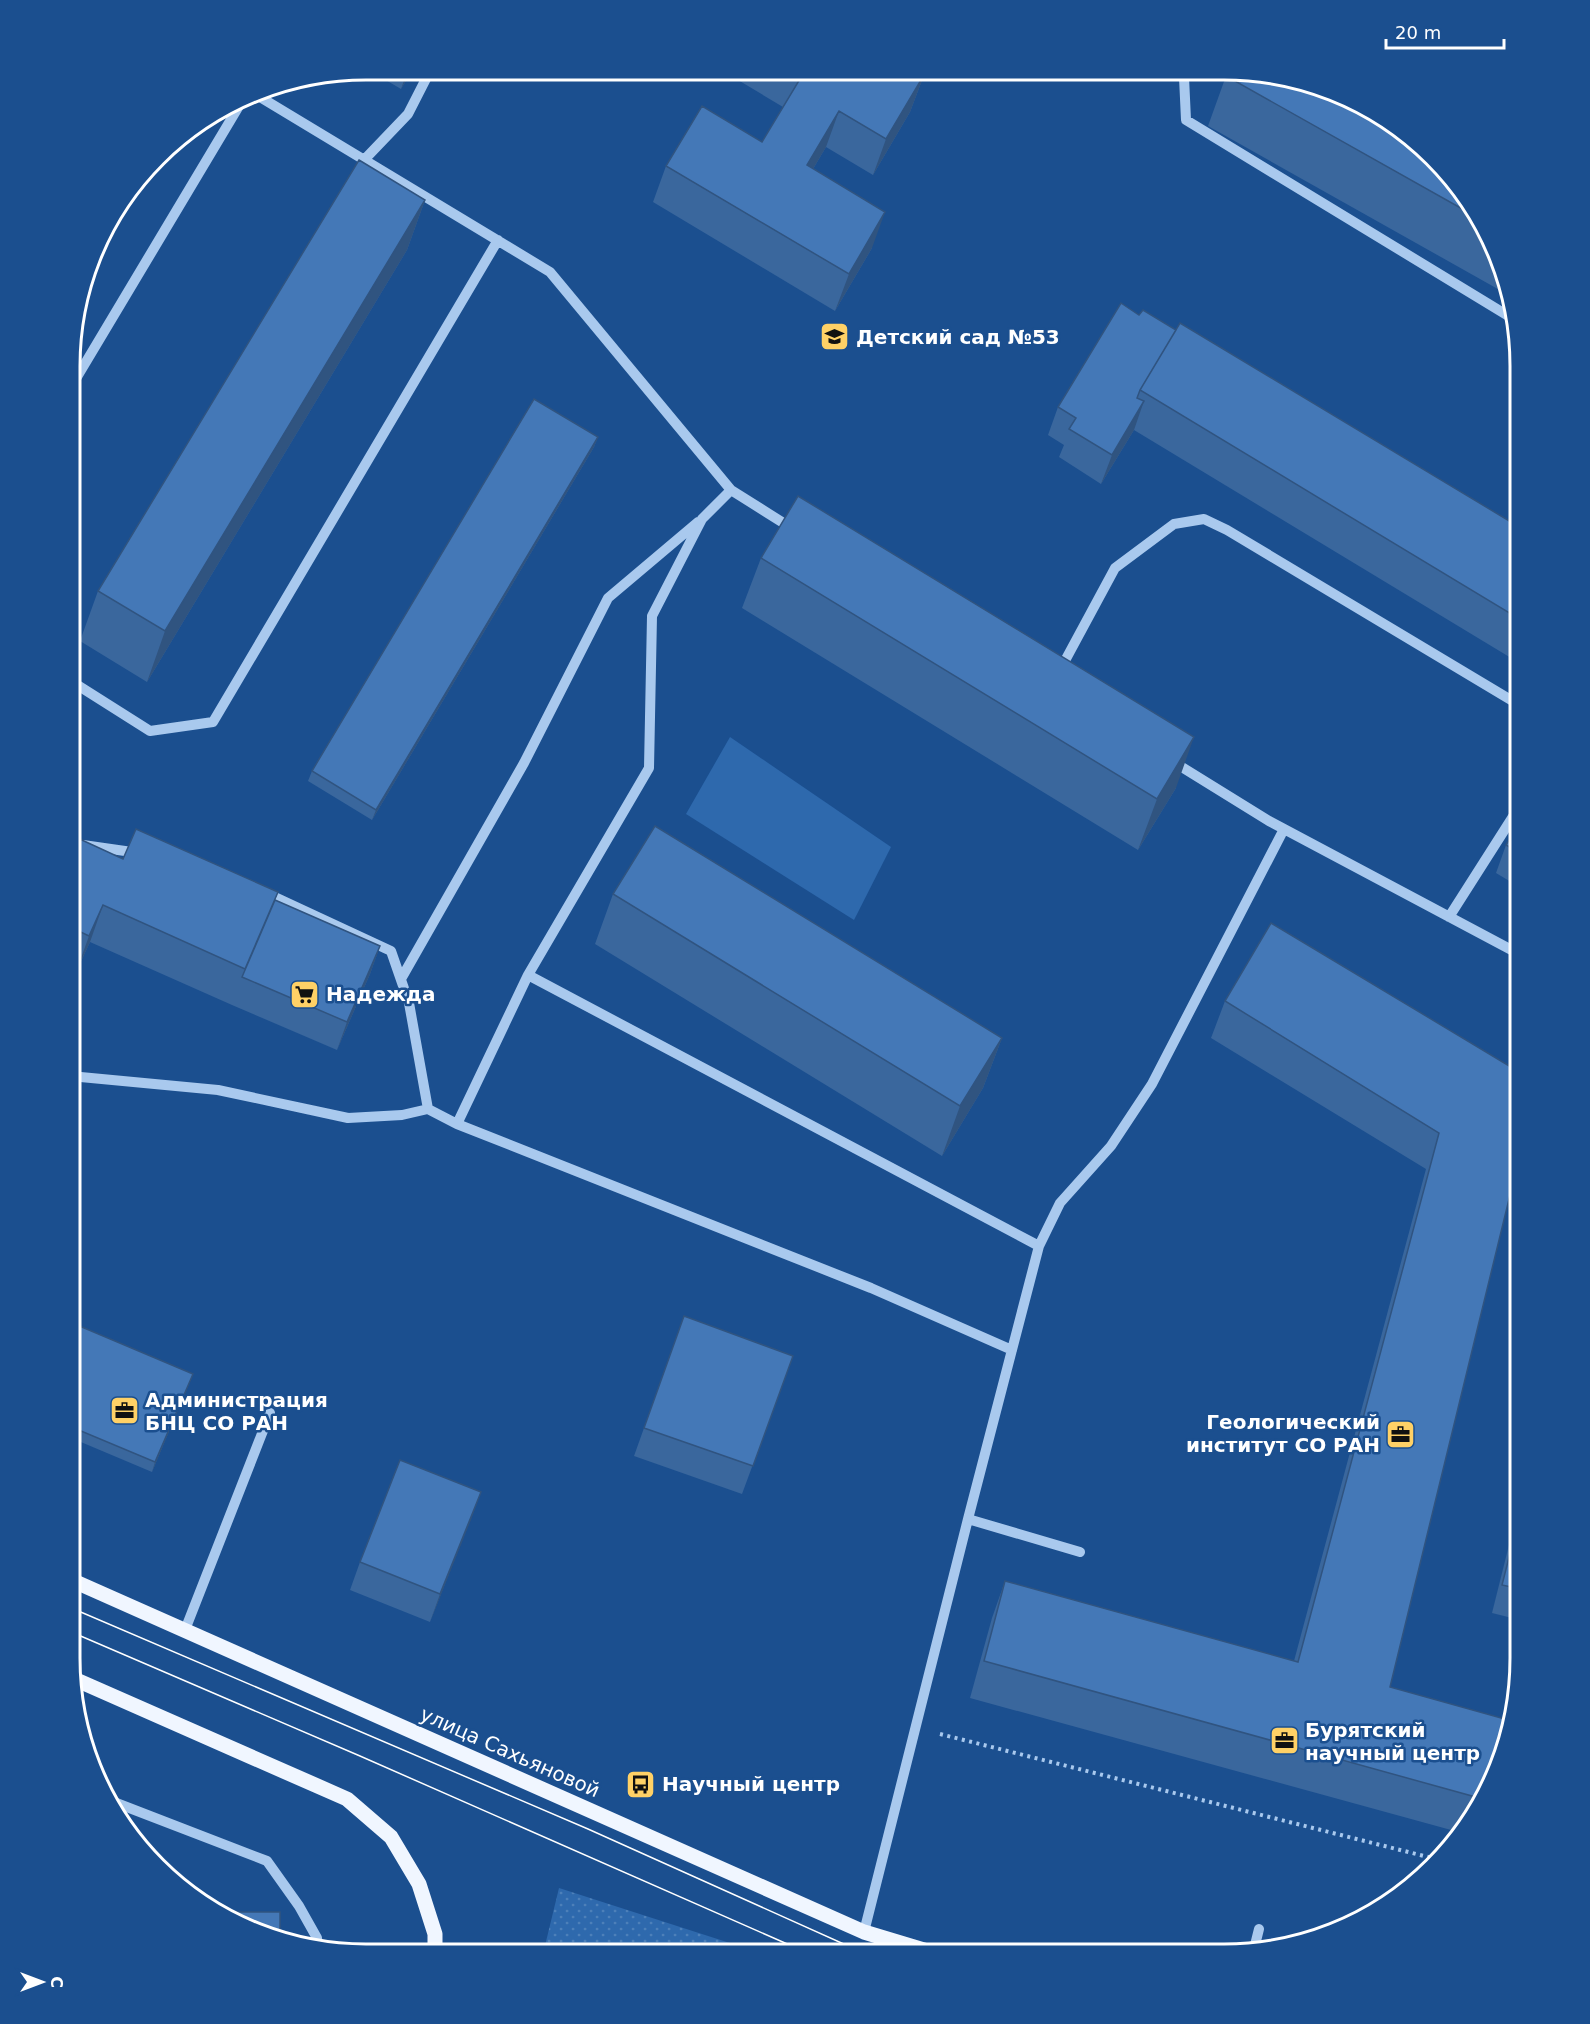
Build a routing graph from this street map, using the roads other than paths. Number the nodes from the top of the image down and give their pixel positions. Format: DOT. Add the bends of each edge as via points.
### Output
graph roads {
  1 [pos="425,80"];
  2 [pos="1184,80"];
  3 [pos="263,99"];
  4 [pos="236,111"];
  5 [pos="364,160"];
  6 [pos="498,240"];
  7 [pos="1506,314"];
  8 [pos="80,372"];
  9 [pos="730,490"];
  10 [pos="702,519"];
  11 [pos="801,533"];
  12 [pos="1056,677"];
  13 [pos="80,687"];
  14 [pos="1510,699"];
  15 [pos="1160,754"];
  16 [pos="1510,821"];
  17 [pos="1284,829"];
  18 [pos="80,844"];
  19 [pos="151,854"];
  20 [pos="250,886"];
  21 [pos="1449,917"];
  22 [pos="1510,949"];
  23 [pos="528,975"];
  24 [pos="400,979"];
  25 [pos="80,1077"];
  26 [pos="428,1109"];
  27 [pos="456,1124"];
  28 [pos="1040,1246"];
  29 [pos="1012,1350"];
  30 [pos="270,1413"];
  31 [pos="968,1519"];
  32 [pos="1080,1552"];
  33 [pos="80,1584"];
  34 [pos="185,1630"];
  35 [pos="80,1682"];
  36 [pos="120,1805"];
  37 [pos="1259,1929"];
  38 [pos="864,1932"];
  39 [pos="317,1940"];
  40 [pos="1256,1943"];
  41 [pos="435,1944"];
  42 [pos="904,1944"];
  1 -- 5 [label="lane" via="408,114"];
  2 -- 7 [label="lane" via="1186,120"];
  3 -- 5 [label="lane"];
  4 -- 8 [label="lane"];
  5 -- 6 [label="lane"];
  6 -- 9 [label="lane" via="550,272"];
  6 -- 13 [label="lane" via="213,722 150,730"];
  9 -- 10 [label="lane"];
  9 -- 11 [label="lane"];
  10 -- 23 [label="lane" via="652,616 649,768"];
  10 -- 24 [label="lane" via="608,598 524,763"];
  12 -- 14 [label="lane" via="1114,568 1174,524 1204,519"];
  15 -- 17 [label="lane"];
  16 -- 21 [label="lane"];
  17 -- 21 [label="lane"];
  17 -- 28 [label="lane" via="1152,1084 1111,1146 1060,1203"];
  18 -- 19 [label="lane"];
  20 -- 24 [label="lane" via="391,951"];
  21 -- 22 [label="lane"];
  23 -- 27 [label="lane"];
  23 -- 28 [label="lane"];
  24 -- 26 [label="lane" via="409,1003"];
  25 -- 26 [label="lane" via="218,1090 348,1118 402,1115"];
  26 -- 27 [label="lane"];
  27 -- 29 [label="lane" via="871,1288"];
  28 -- 29 [label="lane"];
  29 -- 31 [label="lane"];
  30 -- 34 [label="lane"];
  31 -- 32 [label="lane"];
  31 -- 38 [label="lane"];
  33 -- 34 [label="main road, улица Сахьяновой"];
  34 -- 38 [label="main road, улица Сахьяновой"];
  35 -- 41 [label="main road" via="347,1798 391,1837 419,1884"];
  36 -- 39 [label="lane" via="267,1862 299,1906"];
  37 -- 40 [label="lane"];
  38 -- 42 [label="main road, улица Сахьяновой"];
}
